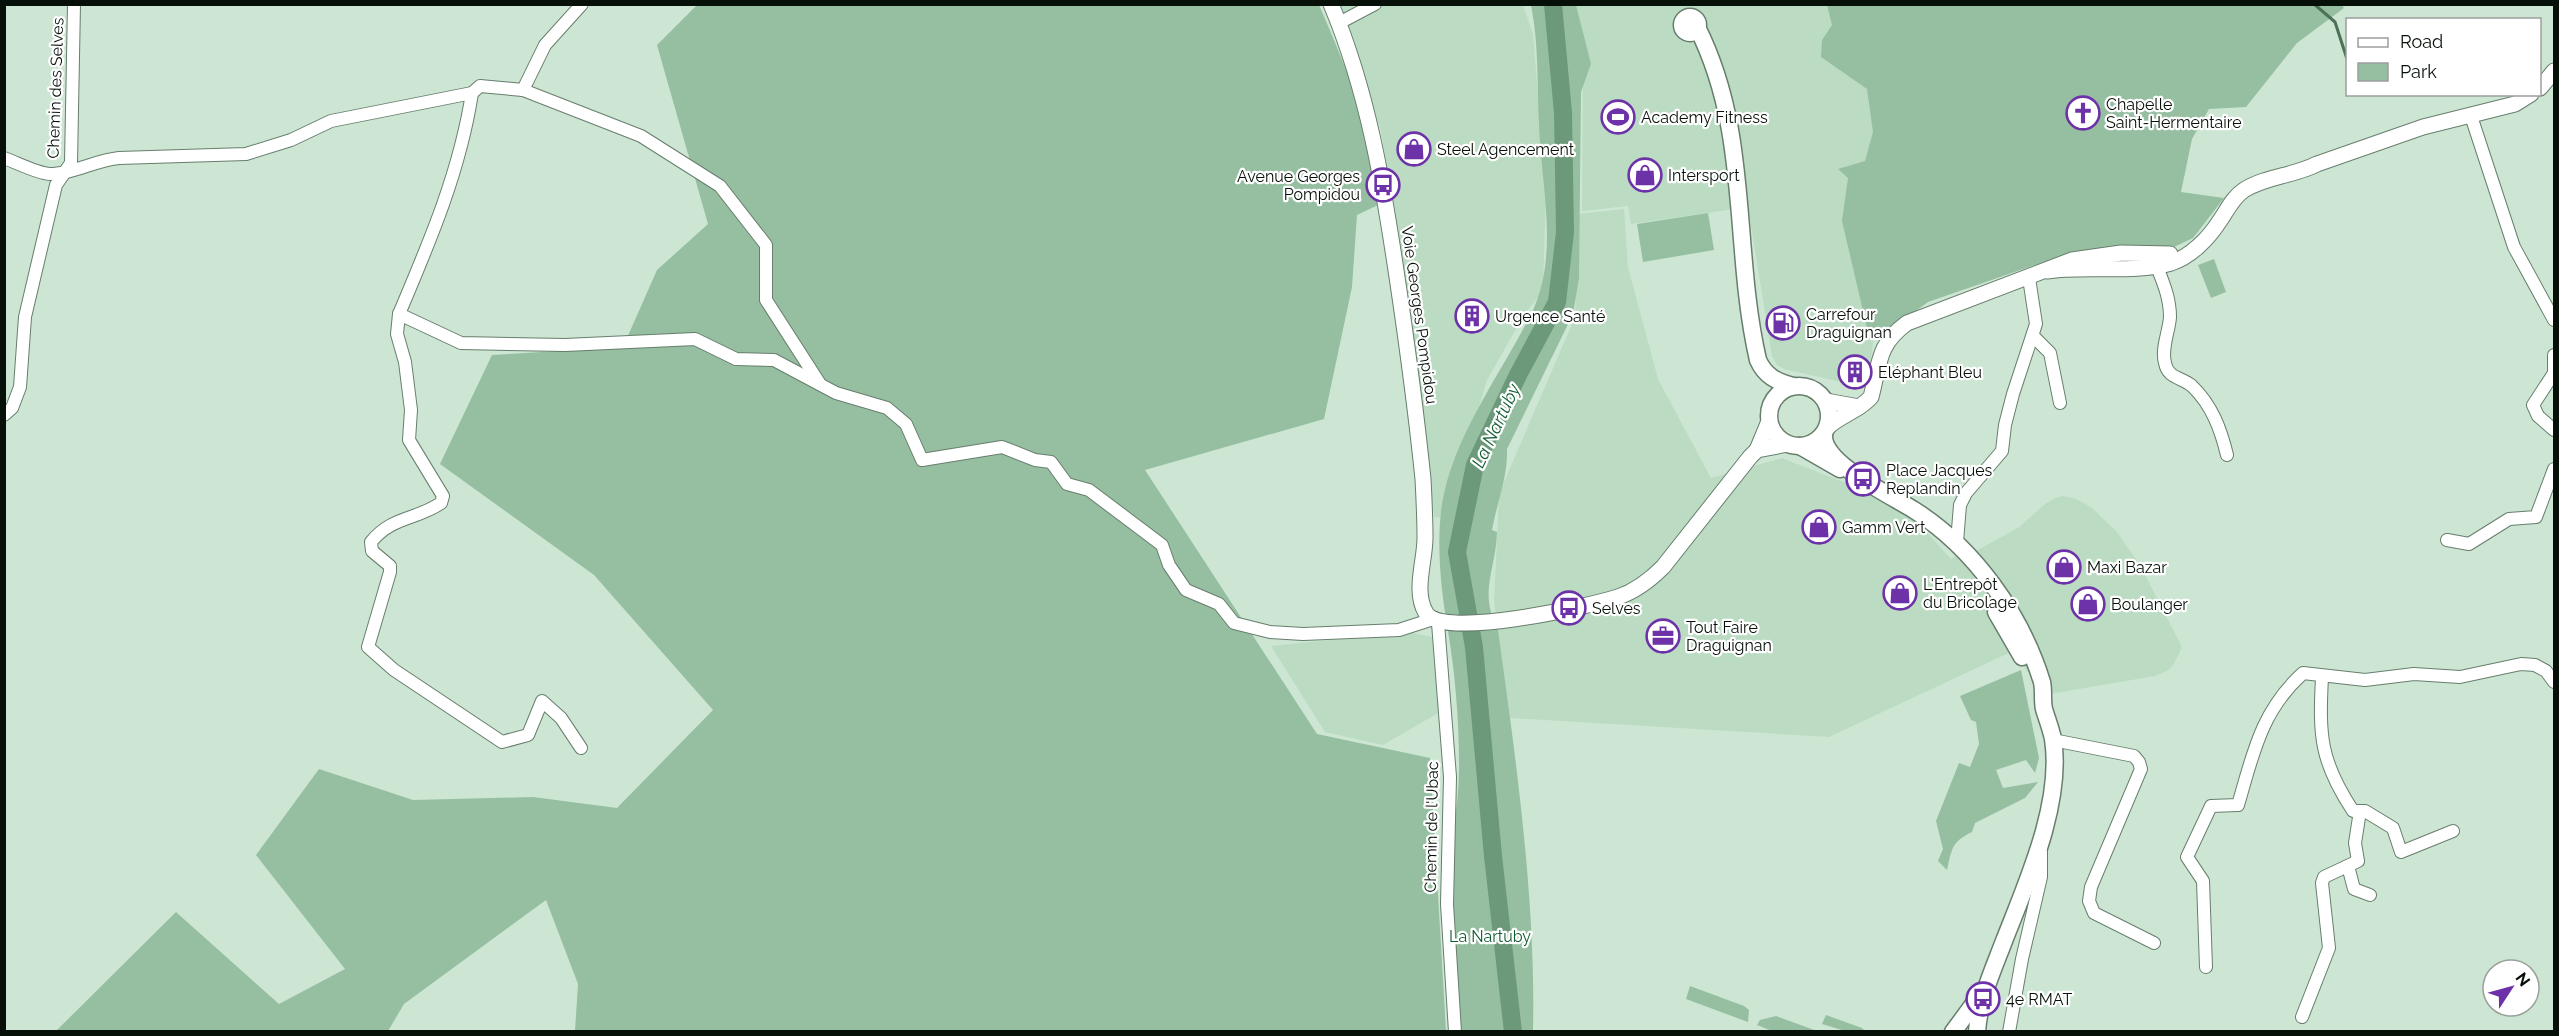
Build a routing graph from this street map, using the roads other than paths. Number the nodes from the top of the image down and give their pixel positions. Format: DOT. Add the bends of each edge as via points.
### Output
graph roads {
  1 [pos="74,4"];
  2 [pos="582,4"];
  3 [pos="1331,4"];
  4 [pos="1375,4"];
  5 [pos="1689,16"];
  6 [pos="1339,23"];
  7 [pos="2554,71"];
  8 [pos="2541,87"];
  9 [pos="523,90"];
  10 [pos="472,93"];
  11 [pos="2528,96"];
  12 [pos="2471,116"];
  13 [pos="4,158"];
  14 [pos="67,172"];
  15 [pos="2155,260"];
  16 [pos="2029,278"];
  17 [pos="399,314"];
  18 [pos="2554,320"];
  19 [pos="2033,336"];
  20 [pos="2554,355"];
  21 [pos="821,385"];
  22 [pos="1793,386"];
  23 [pos="1826,401"];
  24 [pos="2060,402"];
  25 [pos="1859,407"];
  26 [pos="4,415"];
  27 [pos="1769,421"];
  28 [pos="2554,430"];
  29 [pos="1825,431"];
  30 [pos="1794,445"];
  31 [pos="1757,450"];
  32 [pos="2227,455"];
  33 [pos="2554,469"];
  34 [pos="1857,476"];
  35 [pos="1921,514"];
  36 [pos="2447,540"];
  37 [pos="1957,542"];
  38 [pos="1995,600"];
  39 [pos="1438,622"];
  40 [pos="2322,677"];
  41 [pos="2554,682"];
  42 [pos="2053,740"];
  43 [pos="581,748"];
  44 [pos="2360,811"];
  45 [pos="2453,831"];
  46 [pos="2041,845"];
  47 [pos="2348,866"];
  48 [pos="2370,895"];
  49 [pos="2154,943"];
  50 [pos="2206,967"];
  51 [pos="2301,1017"];
  52 [pos="1966,1029"];
  53 [pos="1455,1032"];
  54 [pos="2009,1032"];
  1 -- 14 [label="street, Chemin des Selves" via="73,144"];
  2 -- 9 [label="street" via="545,45"];
  3 -- 6 [label="street, Voie Georges Pompidou"];
  4 -- 6 [label="street"];
  5 -- 22 [label="main road" via="1716,73 1733,136 1758,360 1776,381"];
  6 -- 39 [label="street, Voie Georges Pompidou" via="1372,129 1385,195 1418,431 1425,538 1420,583 1424,611"];
  7 -- 8 [label="street"];
  9 -- 10 [label="street" via="480,86"];
  9 -- 21 [label="street" via="641,136 720,186 766,245 766,300"];
  10 -- 14 [label="street" via="331,121 291,140 246,154 99,160"];
  10 -- 17 [label="street" via="460,157"];
  11 -- 12 [label="street" via="2515,104"];
  12 -- 15 [label="street" via="2423,128 2302,172 2259,183 2242,191 2198,246"];
  12 -- 18 [label="street" via="2514,247"];
  13 -- 14 [label="street" via="48,174"];
  14 -- 26 [label="street, Chemin des Selves" via="56,185 35,271 25,317 20,387 12,408"];
  15 -- 16 [label="street" via="2089,256"];
  15 -- 32 [label="street" via="2169,303 2164,362 2169,373 2191,384 2220,424"];
  16 -- 19 [label="street" via="2036,313"];
  16 -- 25 [label="street" via="1907,322 1884,345 1871,397"];
  17 -- 21 [label="street" via="461,343 566,345 695,339 736,359 774,360"];
  17 -- 43 [label="street" via="397,334 411,411 409,440 443,496 441,503 430,511 402,518 371,542 372,551 390,566 368,647 394,670 502,742 528,735 542,701 561,718"];
  19 -- 24 [label="street" via="2050,352"];
  19 -- 37 [label="street" via="2013,394 2002,451 1960,505"];
  20 -- 28 [label="street" via="2554,372 2533,405 2538,416"];
  21 -- 39 [label="street" via="887,408 906,424 922,460 1002,447 1051,462 1067,484 1089,490 1162,545 1168,565 1186,590 1220,604 1234,622 1270,632 1303,634 1399,630"];
  22 -- 23 [label="main road" via="1809,387"];
  22 -- 27 [label="main road" via="1773,400"];
  23 -- 25 [label="street"];
  23 -- 29 [label="main road" via="1829,411"];
  25 -- 29 [label="street" via="1839,417"];
  27 -- 30 [label="main road" via="1774,432"];
  27 -- 31 [label="street"];
  29 -- 30 [label="main road" via="1817,440"];
  29 -- 34 [label="main road" via="1824,443 1831,454"];
  30 -- 31 [label="street"];
  30 -- 34 [label="main road"];
  31 -- 39 [label="street" via="1648,582 1620,597 1497,622"];
  33 -- 36 [label="street" via="2536,517 2509,519 2469,544"];
  34 -- 35 [label="main road"];
  35 -- 37 [label="main road"];
  35 -- 38 [label="main road"];
  37 -- 38 [label="main road" via="1976,563"];
  38 -- 42 [label="main road" via="2027,643 2042,684"];
  39 -- 53 [label="street, Chemin de l'Ubac" via="1450,777 1447,904"];
  40 -- 41 [label="street" via="2460,677 2521,664 2535,665"];
  40 -- 44 [label="street" via="2322,746 2326,761 2338,788 2354,811"];
  40 -- 50 [label="street" via="2303,673 2290,685 2263,726 2251,753 2238,805 2211,806 2187,857 2203,881"];
  42 -- 46 [label="main road" via="2050,793"];
  42 -- 49 [label="street" via="2134,756 2139,762 2141,769 2091,887 2089,901 2094,913"];
  44 -- 45 [label="street" via="2365,810 2393,828 2401,852"];
  44 -- 47 [label="street" via="2355,843 2358,861"];
  46 -- 52 [label="main road" via="1978,1016"];
  46 -- 54 [label="street" via="2041,877"];
  47 -- 48 [label="street" via="2354,889"];
  47 -- 51 [label="street" via="2324,877 2322,883 2329,948"];
}
